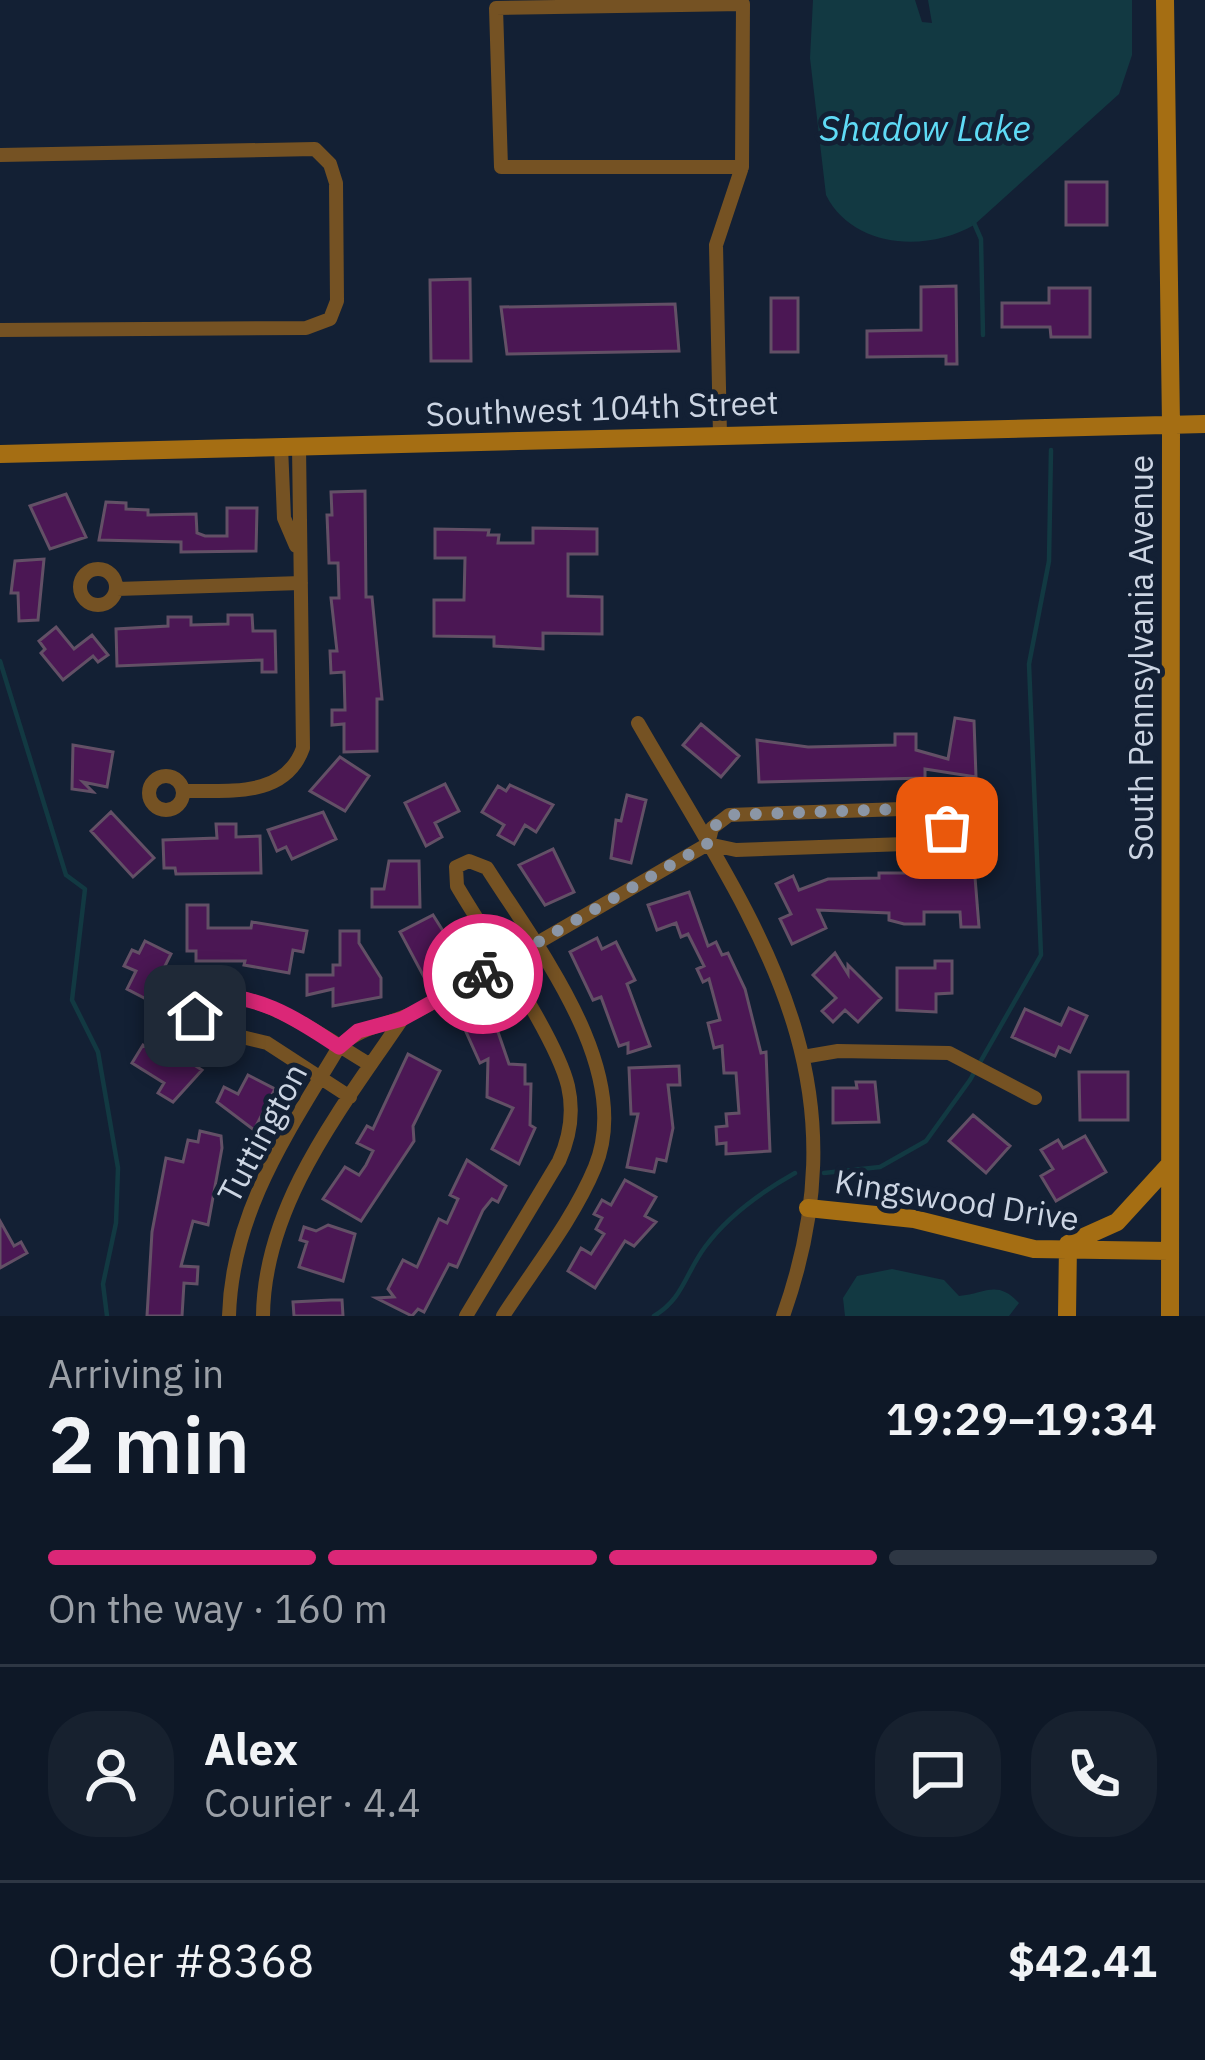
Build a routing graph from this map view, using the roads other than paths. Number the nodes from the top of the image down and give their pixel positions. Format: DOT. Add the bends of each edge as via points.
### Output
graph roads {
  1 [pos="1165,0"];
  2 [pos="0,154"];
  3 [pos="742,167"];
  4 [pos="0,330"];
  5 [pos="1171,424"];
  6 [pos="1205,424"];
  7 [pos="720,435"];
  8 [pos="290,446"];
  9 [pos="0,454"];
  10 [pos="301,583"];
  11 [pos="116,589"];
  12 [pos="638,723"];
  13 [pos="183,791"];
  14 [pos="707,844"];
  15 [pos="533,945"];
  16 [pos="502,964"];
  17 [pos="402,1019"];
  18 [pos="339,1047"];
  19 [pos="803,1057"];
  20 [pos="369,1064"];
  21 [pos="321,1077"];
  22 [pos="350,1097"];
  23 [pos="1035,1098"];
  24 [pos="1170,1164"];
  25 [pos="808,1208"];
  26 [pos="1068,1247"];
  27 [pos="1169,1251"];
  28 [pos="229,1316"];
  29 [pos="263,1316"];
  30 [pos="466,1316"];
  31 [pos="503,1316"];
  32 [pos="783,1316"];
  33 [pos="1067,1316"];
  34 [pos="1170,1316"];
  1 -- 5 [label="main road, South Pennsylvania Avenue"];
  2 -- 4 [label="street" via="307,147 326,157 335,183 338,301 329,319 306,328"];
  3 -- 3 [label="street" via="743,4 496,8 502,167"];
  3 -- 7 [label="street" via="716,244"];
  5 -- 6 [label="main road, Southwest 104th Street"];
  5 -- 7 [label="main road, Southwest 104th Street"];
  5 -- 24 [label="main road, South Pennsylvania Avenue"];
  7 -- 8 [label="main road, Southwest 104th Street"];
  8 -- 9 [label="main road, Southwest 104th Street"];
  8 -- 10 [label="street"];
  10 -- 11 [label="street"];
  10 -- 13 [label="street" via="300,757 257,789"];
  12 -- 14 [label="street"];
  14 -- 14 [label="street, Tuttington" via="736,850 934,843 948,821 931,808 748,812 721,819"];
  14 -- 15 [label="street, Tuttington"];
  14 -- 19 [label="street" via="772,958"];
  15 -- 16 [label="street, Tuttington"];
  15 -- 16 [label="street" via="487,868 460,863 457,886"];
  15 -- 31 [label="street" via="593,1050 606,1115 586,1187"];
  16 -- 17 [label="street, Tuttington"];
  16 -- 30 [label="street" via="565,1076 570,1130 560,1161"];
  17 -- 18 [label="street, Tuttington" via="358,1031"];
  17 -- 20 [label="street, Tuttington"];
  18 -- 20 [label="street"];
  18 -- 21 [label="street, Tuttington"];
  18 -- 21 [label="street" via="261,1004 222,997 198,1004 201,1027 267,1043"];
  19 -- 23 [label="street" via="916,1050 961,1057"];
  19 -- 25 [label="street" via="812,1127"];
  20 -- 22 [label="street, Tuttington"];
  21 -- 22 [label="street"];
  21 -- 28 [label="street, Tuttington" via="246,1213"];
  22 -- 29 [label="street, Tuttington" via="284,1212 268,1257"];
  24 -- 26 [label="main road" via="1117,1222"];
  24 -- 27 [label="main road, South Pennsylvania Avenue"];
  25 -- 26 [label="main road, Kingswood Drive" via="914,1219 1034,1249"];
  25 -- 32 [label="street"];
  26 -- 27 [label="main road, Kingswood Drive"];
  26 -- 33 [label="main road"];
  27 -- 34 [label="main road, South Pennsylvania Avenue"];
}
